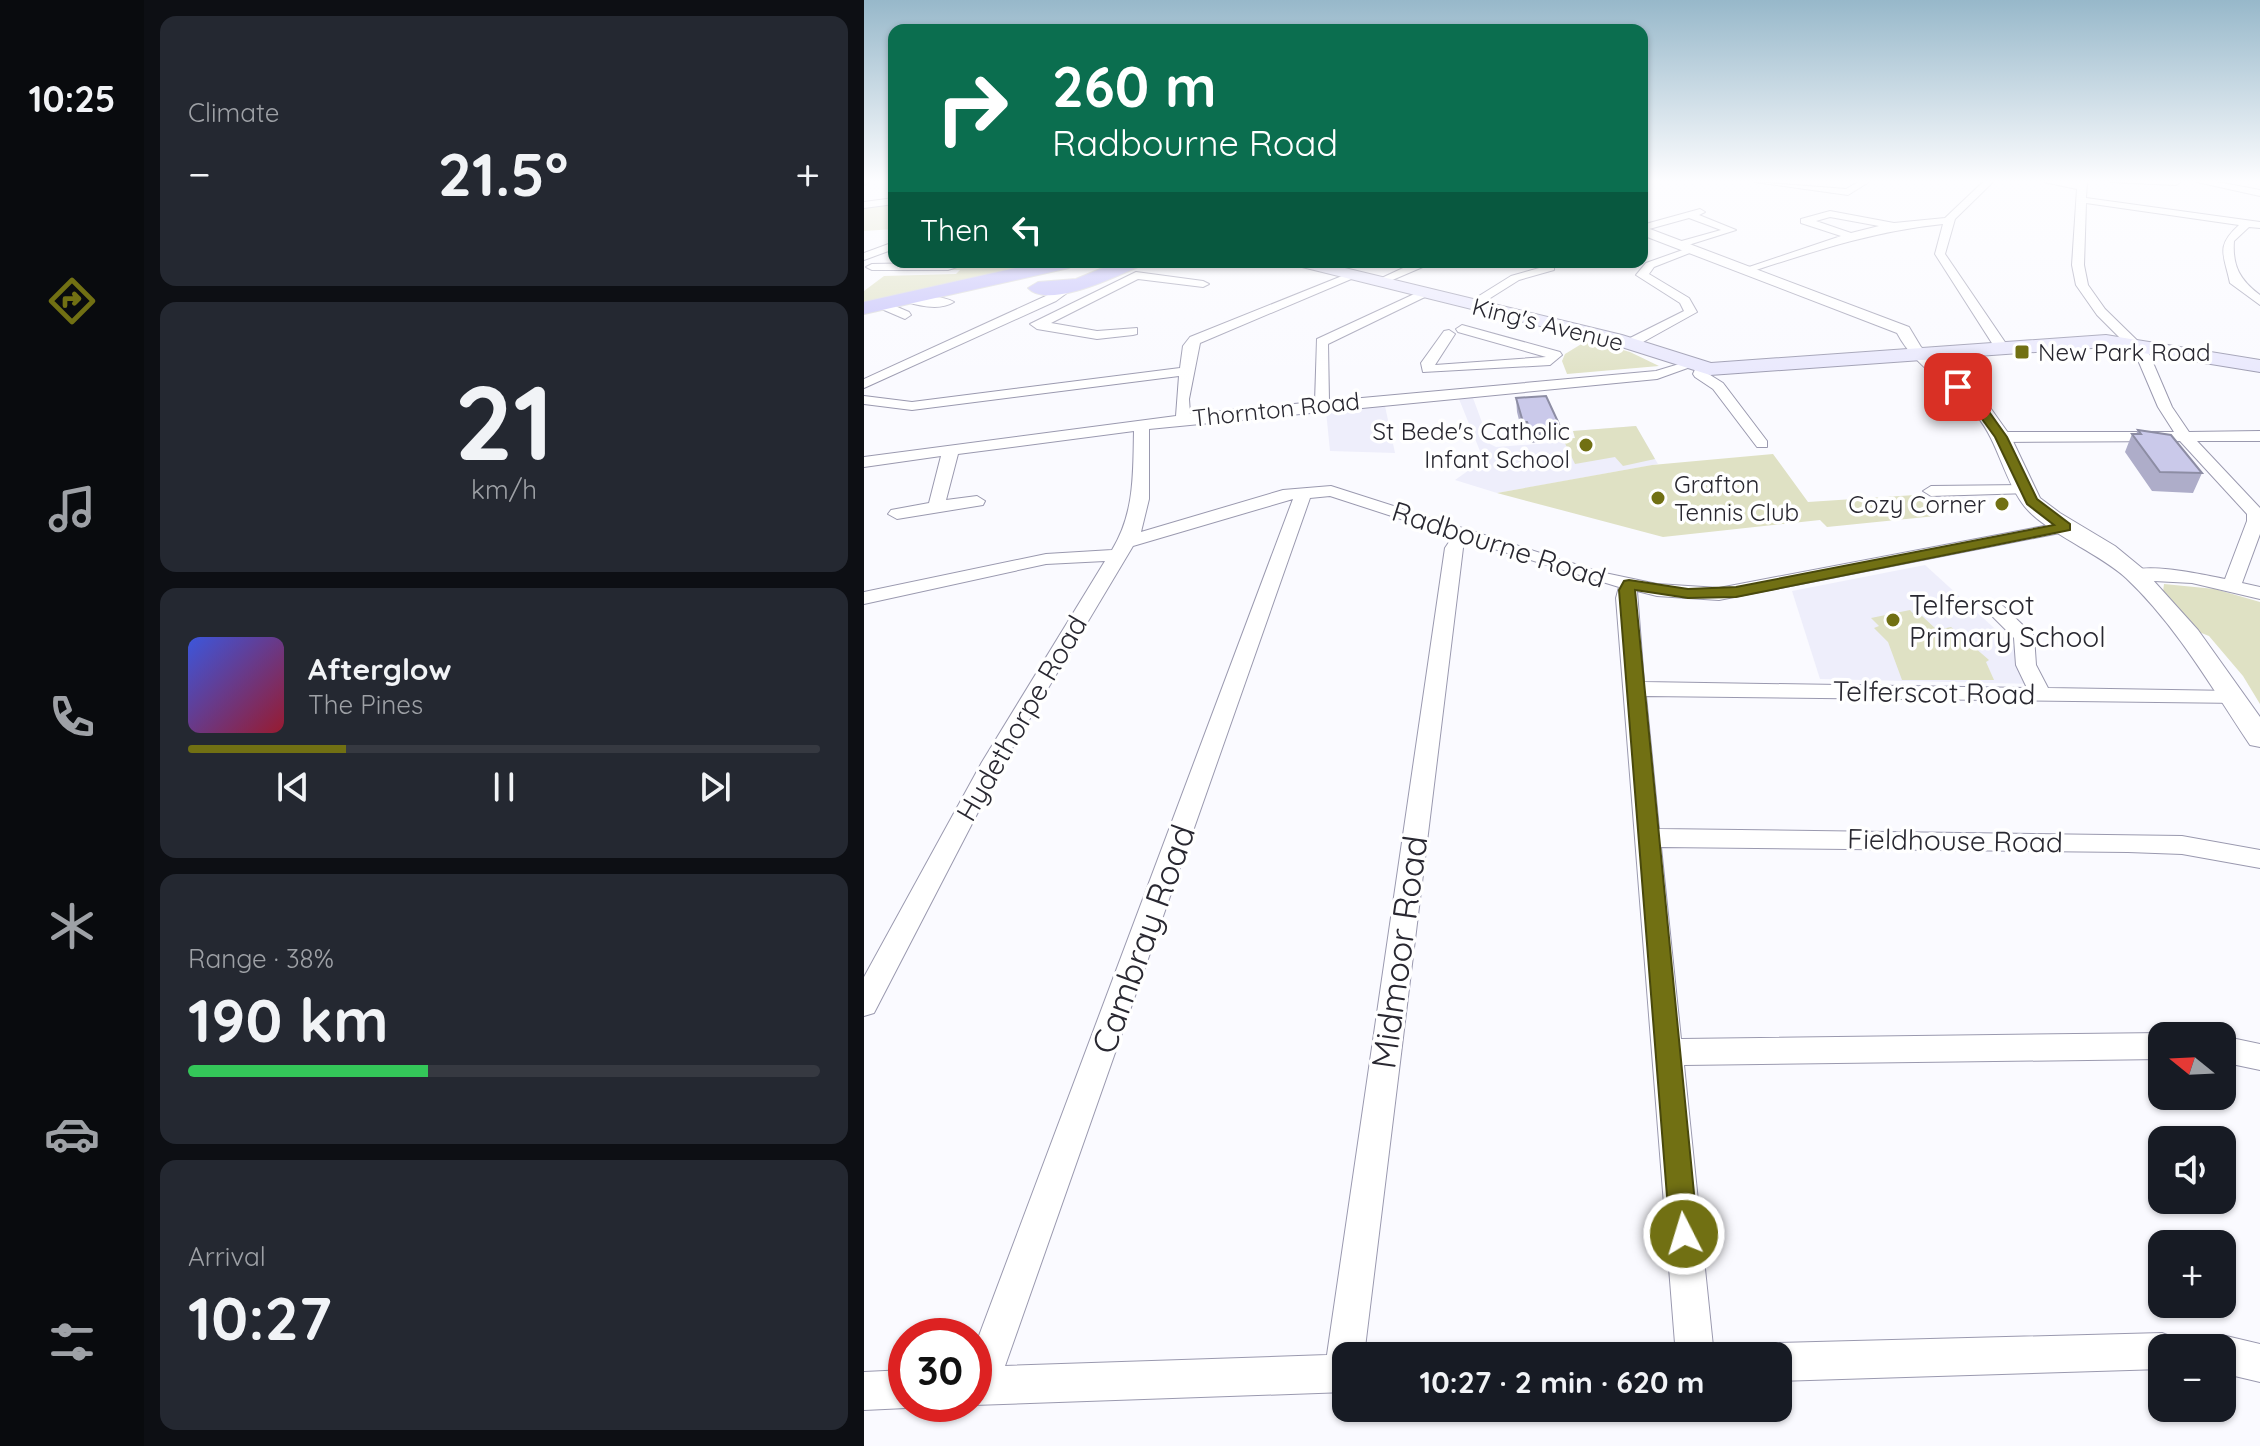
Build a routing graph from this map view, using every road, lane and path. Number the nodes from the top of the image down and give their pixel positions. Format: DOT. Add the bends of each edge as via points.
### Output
graph roads {
  1 [pos="885,249"];
  2 [pos="1683,249"];
  3 [pos="1695,249"];
  4 [pos="1809,249"];
  5 [pos="1942,249"];
  6 [pos="2078,249"];
  7 [pos="2228,249"];
  8 [pos="864,257"];
  9 [pos="872,267"];
  10 [pos="888,267"];
  11 [pos="1060,268"];
  12 [pos="1118,268"];
  13 [pos="1411,268"];
  14 [pos="1550,268"];
  15 [pos="1648,268"];
  16 [pos="1648,268"];
  17 [pos="1348,269"];
  18 [pos="1749,269"];
  19 [pos="1379,282"];
  20 [pos="1203,284"];
  21 [pos="1035,286"];
  22 [pos="1425,293"];
  23 [pos="2260,301"];
  24 [pos="948,302"];
  25 [pos="1472,304"];
  26 [pos="873,306"];
  27 [pos="907,306"];
  28 [pos="1004,319"];
  29 [pos="1037,325"];
  30 [pos="1133,331"];
  31 [pos="2132,343"];
  32 [pos="1629,344"];
  33 [pos="2002,348"];
  34 [pos="1919,355"];
  35 [pos="1695,366"];
  36 [pos="2260,366"];
  37 [pos="1428,369"];
  38 [pos="1187,371"];
  39 [pos="864,384"];
  40 [pos="1424,394"];
  41 [pos="864,400"];
  42 [pos="1322,404"];
  43 [pos="1183,419"];
  44 [pos="1142,424"];
  45 [pos="2184,436"];
  46 [pos="2260,436"];
  47 [pos="2001,437"];
  48 [pos="1762,444"];
  49 [pos="951,450"];
  50 [pos="864,462"];
  51 [pos="2024,490"];
  52 [pos="1304,491"];
  53 [pos="1931,491"];
  54 [pos="977,501"];
  55 [pos="936,507"];
  56 [pos="897,514"];
  57 [pos="2258,514"];
  58 [pos="2065,527"];
  59 [pos="1463,535"];
  60 [pos="1122,548"];
  61 [pos="2135,574"];
  62 [pos="1629,584"];
  63 [pos="2232,585"];
  64 [pos="2260,593"];
  65 [pos="864,598"];
  66 [pos="1995,609"];
  67 [pos="1635,689"];
  68 [pos="2040,694"];
  69 [pos="2233,698"];
  70 [pos="2260,738"];
  71 [pos="1649,838"];
  72 [pos="2260,859"];
  73 [pos="864,1004"];
  74 [pos="2148,1046"];
  75 [pos="1667,1052"];
  76 [pos="2236,1052"];
  77 [pos="2260,1057"];
  78 [pos="992,1342"];
  79 [pos="1349,1342"];
  80 [pos="1694,1342"];
  81 [pos="2148,1351"];
  82 [pos="2236,1357"];
  83 [pos="1792,1362"];
  84 [pos="2260,1363"];
  85 [pos="1332,1373"];
  86 [pos="992,1385"];
  87 [pos="888,1390"];
  88 [pos="864,1391"];
  1 -- 8 [label="street"];
  2 -- 15 [label="street"];
  3 -- 18 [label="street"];
  4 -- 18 [label="street"];
  5 -- 33 [label="street" via="1941,257"];
  6 -- 31 [label="street" via="2082,285"];
  7 -- 23 [label="street" via="2236,283"];
  9 -- 10 [label="street"];
  11 -- 21 [label="highway"];
  12 -- 21 [label="highway" via="1069,287"];
  13 -- 19 [label="street"];
  14 -- 25 [label="street" via="1515,278"];
  16 -- 32 [label="street" via="1642,275 1685,301 1691,312"];
  17 -- 19 [label="main road, King's Avenue"];
  17 -- 38 [label="street" via="1195,340"];
  18 -- 34 [label="street" via="1898,326"];
  19 -- 22 [label="main road, King's Avenue"];
  20 -- 29 [label="street" via="1136,275"];
  21 -- 27 [label="highway" via="1013,280 977,282"];
  21 -- 28 [label="street"];
  22 -- 25 [label="main road, King's Avenue"];
  22 -- 42 [label="street" via="1322,342"];
  24 -- 27 [label="street"];
  25 -- 32 [label="main road, King's Avenue"];
  26 -- 27 [label="highway"];
  28 -- 29 [label="street"];
  28 -- 39 [label="street"];
  29 -- 30 [label="street" via="1097,335"];
  31 -- 33 [label="main road, King's Avenue"];
  31 -- 36 [label="main road, King's Avenue"];
  31 -- 45 [label="street"];
  32 -- 35 [label="main road, King's Avenue"];
  33 -- 34 [label="main road, King's Avenue"];
  34 -- 35 [label="main road, King's Avenue" via="1723,369"];
  34 -- 47 [label="street" via="1974,400"];
  35 -- 40 [label="street, Thornton Road" via="1657,375"];
  35 -- 48 [label="street" via="1718,386"];
  37 -- 37 [label="street" via="1455,331 1555,355 1541,362"];
  37 -- 40 [label="street"];
  38 -- 41 [label="street" via="912,406"];
  38 -- 43 [label="street"];
  40 -- 42 [label="street, Thornton Road"];
  42 -- 43 [label="street, Thornton Road"];
  43 -- 44 [label="street, Thornton Road"];
  44 -- 49 [label="street, Thornton Road"];
  44 -- 60 [label="street, Hydethorpe Road" via="1141,499"];
  45 -- 46 [label="street"];
  45 -- 47 [label="street"];
  45 -- 57 [label="street"];
  47 -- 51 [label="street"];
  49 -- 50 [label="street, Thornton Road"];
  49 -- 55 [label="street"];
  51 -- 53 [label="street"];
  51 -- 58 [label="street"];
  52 -- 59 [label="street, Radbourne Road" via="1349,495"];
  52 -- 60 [label="street, Radbourne Road"];
  52 -- 78 [label="street, Cambray Road"];
  54 -- 55 [label="street"];
  55 -- 56 [label="street"];
  57 -- 63 [label="street"];
  58 -- 61 [label="street"];
  58 -- 62 [label="street, Radbourne Road" via="1736,592 1688,593"];
  59 -- 62 [label="street, Radbourne Road"];
  59 -- 79 [label="street, Midmoor Road" via="1454,548"];
  60 -- 65 [label="street, Radbourne Road"];
  60 -- 73 [label="street, Hydethorpe Road" via="993,762"];
  61 -- 63 [label="street"];
  61 -- 69 [label="street" via="2189,635"];
  62 -- 67 [label="street"];
  63 -- 64 [label="street"];
  66 -- 68 [label="street" via="2024,636 2026,665"];
  67 -- 68 [label="street, Telferscot Road"];
  67 -- 71 [label="street"];
  68 -- 69 [label="street, Telferscot Road"];
  69 -- 70 [label="street"];
  71 -- 72 [label="street, Fieldhouse Road" via="2042,840 2182,845"];
  71 -- 75 [label="street"];
  74 -- 75 [label="street"];
  75 -- 80 [label="street"];
  76 -- 77 [label="street"];
  81 -- 83 [label="street"];
  82 -- 84 [label="street"];
  85 -- 86 [label="street"];
  87 -- 88 [label="street"];
}
